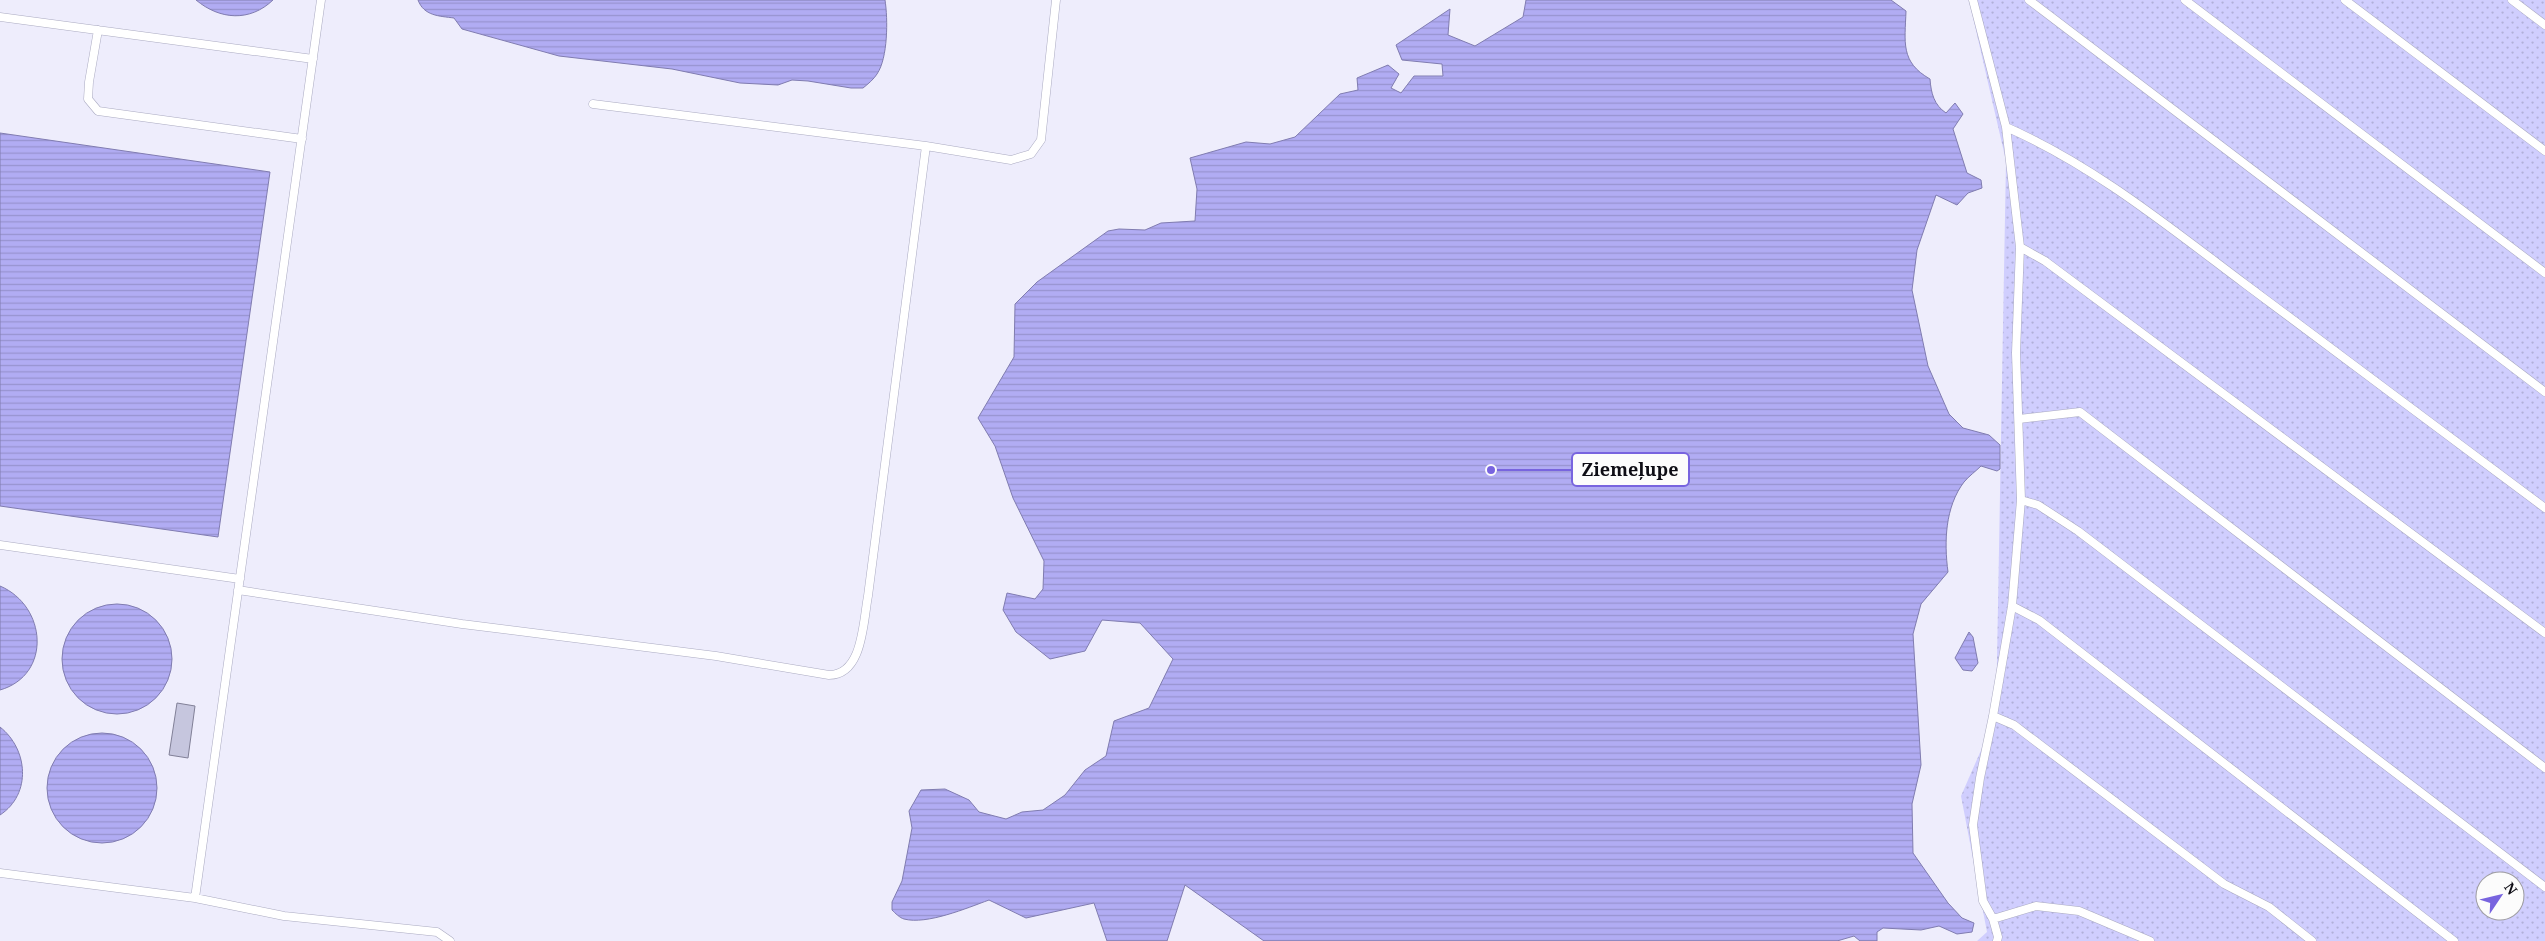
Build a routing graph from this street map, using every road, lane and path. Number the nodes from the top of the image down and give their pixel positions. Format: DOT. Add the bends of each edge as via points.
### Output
graph roads {
  1 [pos="321,0"];
  2 [pos="1056,0"];
  3 [pos="1973,0"];
  4 [pos="2030,0"];
  5 [pos="2185,0"];
  6 [pos="2345,0"];
  7 [pos="2512,0"];
  8 [pos="0,16"];
  9 [pos="2545,25"];
  10 [pos="98,30"];
  11 [pos="313,59"];
  12 [pos="593,104"];
  13 [pos="2006,127"];
  14 [pos="302,139"];
  15 [pos="926,146"];
  16 [pos="2545,151"];
  17 [pos="2020,247"];
  18 [pos="2545,273"];
  19 [pos="2545,392"];
  20 [pos="2019,419"];
  21 [pos="2021,500"];
  22 [pos="2545,508"];
  23 [pos="0,545"];
  24 [pos="240,578"];
  25 [pos="238,590"];
  26 [pos="2012,606"];
  27 [pos="2545,632"];
  28 [pos="1993,716"];
  29 [pos="2545,768"];
  30 [pos="0,873"];
  31 [pos="2545,886"];
  32 [pos="195,898"];
  33 [pos="1994,919"];
  34 [pos="1999,940"];
  35 [pos="450,941"];
  36 [pos="2150,941"];
  37 [pos="2312,941"];
  38 [pos="2454,941"];
  1 -- 11 [label="lane"];
  2 -- 15 [label="lane" via="1040,140 1031,154 1011,160"];
  3 -- 13 [label="lane"];
  4 -- 19 [label="lane"];
  5 -- 18 [label="lane"];
  6 -- 16 [label="lane"];
  7 -- 9 [label="lane"];
  8 -- 10 [label="lane"];
  10 -- 11 [label="lane"];
  10 -- 14 [label="lane" via="88,98 98,110"];
  11 -- 14 [label="lane"];
  12 -- 15 [label="lane"];
  13 -- 17 [label="lane"];
  13 -- 22 [label="lane" via="2079,164"];
  14 -- 24 [label="lane"];
  15 -- 25 [label="lane" via="868,596 855,658 845,672 829,675 716,656 462,624"];
  17 -- 20 [label="lane" via="2016,353"];
  17 -- 27 [label="lane" via="2045,261"];
  20 -- 21 [label="lane"];
  20 -- 29 [label="lane" via="2080,412"];
  21 -- 26 [label="lane"];
  21 -- 31 [label="lane" via="2038,505 2078,531"];
  23 -- 24 [label="lane"];
  24 -- 25 [label="lane"];
  25 -- 32 [label="lane"];
  26 -- 28 [label="lane"];
  26 -- 38 [label="lane" via="2039,620"];
  28 -- 33 [label="lane" via="1973,825 1983,901"];
  28 -- 37 [label="lane" via="2014,725 2224,884 2269,907"];
  30 -- 32 [label="lane"];
  32 -- 35 [label="lane" via="284,916 437,932"];
  33 -- 34 [label="lane"];
  33 -- 36 [label="lane" via="2036,906 2079,911"];
}
